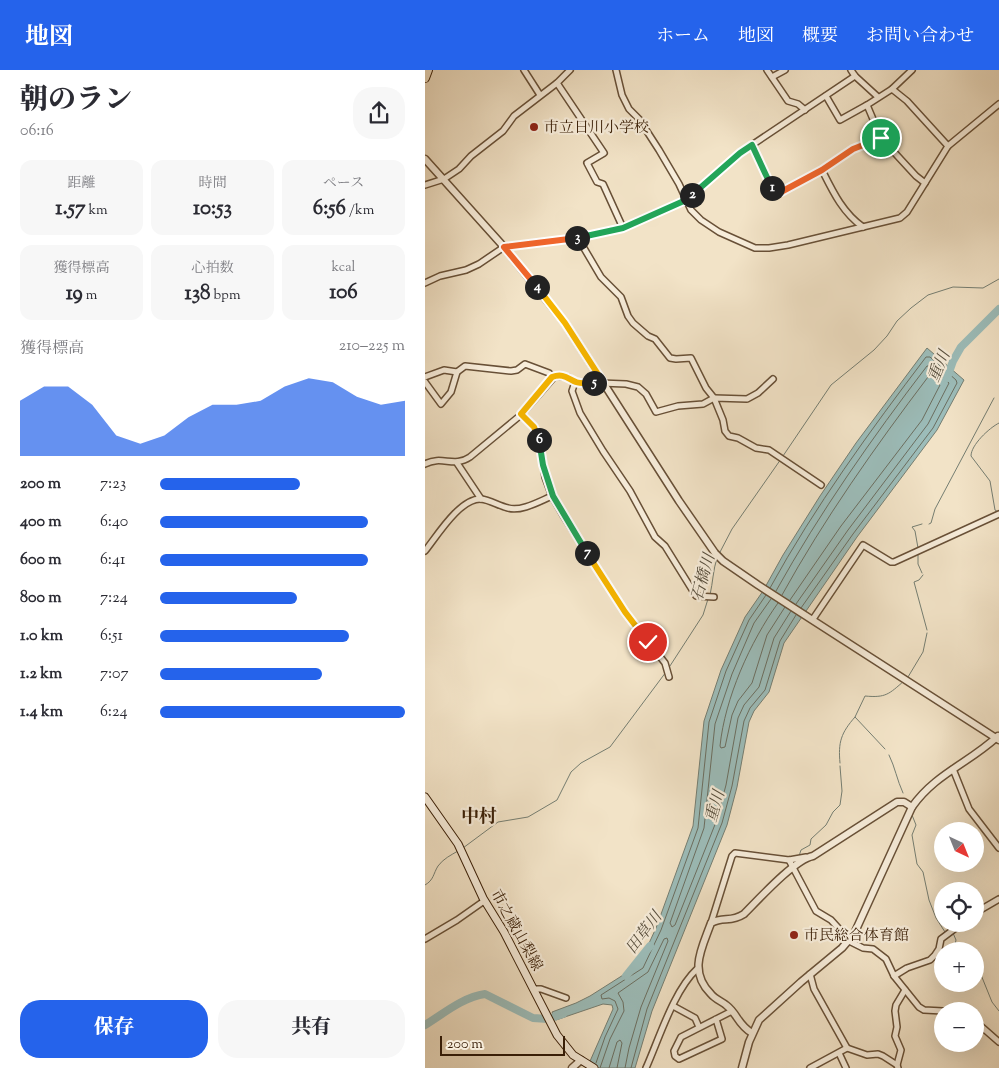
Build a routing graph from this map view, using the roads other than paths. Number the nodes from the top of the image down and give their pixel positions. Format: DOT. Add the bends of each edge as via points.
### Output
graph roads {
  1 [pos="428,70"];
  2 [pos="524,70"];
  3 [pos="571,70"];
  4 [pos="616,70"];
  5 [pos="767,70"];
  6 [pos="785,70"];
  7 [pos="851,70"];
  8 [pos="912,70"];
  9 [pos="855,76"];
  10 [pos="772,77"];
  11 [pos="425,78"];
  12 [pos="557,83"];
  13 [pos="892,88"];
  14 [pos="540,95"];
  15 [pos="826,96"];
  16 [pos="878,97"];
  17 [pos="999,104"];
  18 [pos="867,106"];
  19 [pos="805,110"];
  20 [pos="881,138"];
  21 [pos="752,145"];
  22 [pos="948,146"];
  23 [pos="425,159"];
  24 [pos="822,170"];
  25 [pos="443,179"];
  26 [pos="925,183"];
  27 [pos="425,184"];
  28 [pos="686,200"];
  29 [pos="863,227"];
  30 [pos="623,228"];
  31 [pos="578,238"];
  32 [pos="504,247"];
  33 [pos="425,283"];
  34 [pos="457,372"];
  35 [pos="425,376"];
  36 [pos="552,377"];
  37 [pos="773,379"];
  38 [pos="425,382"];
  39 [pos="575,382"];
  40 [pos="603,382"];
  41 [pos="714,398"];
  42 [pos="521,414"];
  43 [pos="457,463"];
  44 [pos="425,464"];
  45 [pos="821,485"];
  46 [pos="553,496"];
  47 [pos="481,499"];
  48 [pos="999,514"];
  49 [pos="425,551"];
  50 [pos="712,597"];
  51 [pos="813,619"];
  52 [pos="669,677"];
  53 [pos="998,737"];
  54 [pos="953,769"];
  55 [pos="425,797"];
  56 [pos="912,807"];
  57 [pos="999,848"];
  58 [pos="806,857"];
  59 [pos="789,860"];
  60 [pos="793,867"];
  61 [pos="999,899"];
  62 [pos="484,901"];
  63 [pos="984,908"];
  64 [pos="711,923"];
  65 [pos="950,932"];
  66 [pos="425,939"];
  67 [pos="850,940"];
  68 [pos="697,969"];
  69 [pos="810,974"];
  70 [pos="894,976"];
  71 [pos="534,990"];
  72 [pos="905,990"];
  73 [pos="566,998"];
  74 [pos="673,1006"];
  75 [pos="732,1011"];
  76 [pos="934,1011"];
  77 [pos="716,1019"];
  78 [pos="699,1028"];
  79 [pos="984,1029"];
  80 [pos="752,1033"];
  81 [pos="999,1042"];
  82 [pos="847,1048"];
  83 [pos="839,1053"];
  84 [pos="584,1064"];
  85 [pos="897,1066"];
  86 [pos="572,1068"];
  87 [pos="594,1068"];
  88 [pos="646,1068"];
  89 [pos="742,1068"];
  90 [pos="810,1068"];
  91 [pos="846,1068"];
  1 -- 11 [label="highway"];
  2 -- 14 [label="street"];
  3 -- 12 [label="street"];
  4 -- 28 [label="street" via="622,95 659,150"];
  5 -- 10 [label="street"];
  6 -- 10 [label="street"];
  7 -- 9 [label="street"];
  8 -- 13 [label="street"];
  9 -- 15 [label="street"];
  9 -- 16 [label="street"];
  10 -- 19 [label="street" via="788,101"];
  12 -- 14 [label="street"];
  12 -- 30 [label="street" via="604,153 587,163 597,182 603,184"];
  13 -- 16 [label="street"];
  13 -- 22 [label="street"];
  14 -- 25 [label="street" via="503,131"];
  15 -- 18 [label="street" via="840,120"];
  15 -- 19 [label="street"];
  16 -- 18 [label="street"];
  17 -- 22 [label="street"];
  18 -- 20 [label="street"];
  19 -- 21 [label="street"];
  20 -- 24 [label="street" via="853,149"];
  20 -- 26 [label="street"];
  21 -- 24 [label="street" via="773,190 781,192"];
  21 -- 28 [label="street"];
  22 -- 26 [label="street"];
  23 -- 25 [label="street"];
  24 -- 29 [label="street" via="849,217"];
  25 -- 27 [label="street"];
  25 -- 32 [label="street"];
  26 -- 29 [label="street" via="903,216"];
  28 -- 29 [label="street" via="691,210 709,226 755,248 788,245"];
  28 -- 30 [label="street"];
  30 -- 31 [label="street"];
  31 -- 32 [label="street"];
  31 -- 41 [label="street" via="601,277 621,297 633,323 655,339 670,358 691,358"];
  32 -- 33 [label="street" via="466,270"];
  32 -- 40 [label="street" via="565,323"];
  34 -- 35 [label="street" via="444,370"];
  34 -- 36 [label="street" via="465,366 511,371 525,364"];
  34 -- 38 [label="street" via="451,392 441,404"];
  36 -- 39 [label="street" via="568,376"];
  36 -- 42 [label="street"];
  37 -- 41 [label="street" via="758,394 747,399"];
  39 -- 40 [label="street"];
  39 -- 50 [label="street" via="572,391 581,413 655,537 665,546 693,593"];
  40 -- 41 [label="street" via="638,387 656,412 703,404"];
  40 -- 51 [label="street" via="715,553 758,585"];
  41 -- 45 [label="street" via="729,436 769,450"];
  42 -- 43 [label="street" via="470,457"];
  42 -- 46 [label="street" via="534,427"];
  43 -- 44 [label="street" via="436,459"];
  43 -- 47 [label="street"];
  46 -- 47 [label="street" via="510,509"];
  46 -- 52 [label="street" via="605,583 665,664"];
  47 -- 49 [label="street" via="461,508"];
  48 -- 51 [label="street" via="894,562 863,545"];
  51 -- 53 [label="street"];
  53 -- 54 [label="street"];
  54 -- 56 [label="street" via="933,782"];
  54 -- 57 [label="street" via="969,809"];
  55 -- 62 [label="main road, 市之蔵山梨線" via="461,850"];
  56 -- 58 [label="street" via="897,802 813,856"];
  56 -- 67 [label="street"];
  58 -- 59 [label="street"];
  58 -- 60 [label="street"];
  59 -- 60 [label="street"];
  59 -- 64 [label="street" via="735,853"];
  60 -- 64 [label="street" via="744,914 733,920 718,919"];
  60 -- 67 [label="street" via="816,911 831,920"];
  61 -- 63 [label="street"];
  62 -- 66 [label="street"];
  62 -- 71 [label="main road, 市之蔵山梨線"];
  64 -- 68 [label="street"];
  65 -- 70 [label="street" via="941,939 939,949 930,960"];
  67 -- 69 [label="street"];
  67 -- 70 [label="street" via="856,946 873,949 886,959"];
  68 -- 74 [label="street" via="690,975"];
  68 -- 75 [label="street" via="705,987"];
  69 -- 80 [label="street" via="765,1014"];
  69 -- 82 [label="street" via="814,989"];
  70 -- 72 [label="street"];
  71 -- 73 [label="street" via="541,989"];
  71 -- 84 [label="main road, 市之蔵山梨線" via="563,1044"];
  72 -- 76 [label="street" via="919,1008"];
  72 -- 85 [label="street" via="895,1011 895,1036 901,1050"];
  74 -- 78 [label="street" via="695,1018"];
  74 -- 88 [label="street"];
  75 -- 77 [label="street"];
  75 -- 80 [label="street" via="743,1028"];
  77 -- 78 [label="street"];
  77 -- 78 [label="street" via="722,1039 679,1059 675,1051 681,1037"];
  79 -- 81 [label="street"];
  80 -- 89 [label="street"];
  82 -- 83 [label="street"];
  82 -- 85 [label="street" via="867,1056 878,1054"];
  83 -- 90 [label="street"];
  83 -- 91 [label="street"];
  84 -- 86 [label="street"];
  84 -- 87 [label="main road, 市之蔵山梨線"];
}
